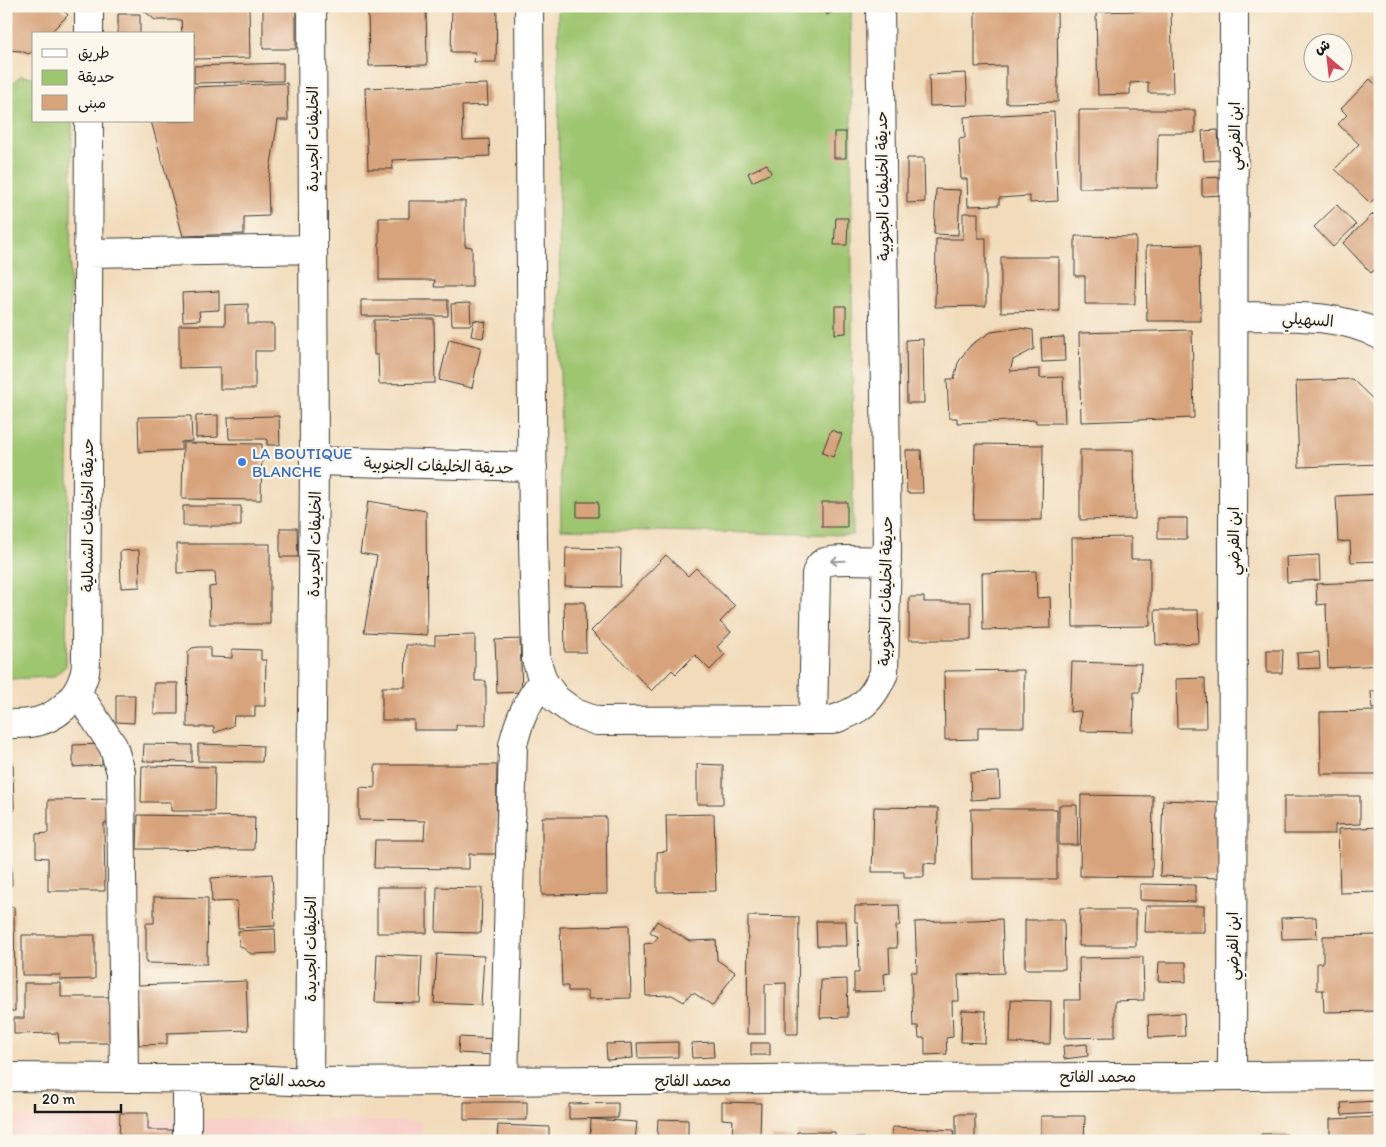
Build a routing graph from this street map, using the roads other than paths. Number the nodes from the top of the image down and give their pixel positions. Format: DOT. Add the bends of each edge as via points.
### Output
graph roads {
  1 [pos="89,6"];
  2 [pos="312,6"];
  3 [pos="529,6"];
  4 [pos="880,6"];
  5 [pos="1234,6"];
  6 [pos="89,32"];
  7 [pos="89,122"];
  8 [pos="312,249"];
  9 [pos="88,254"];
  10 [pos="1234,316"];
  11 [pos="1380,335"];
  12 [pos="314,461"];
  13 [pos="533,468"];
  14 [pos="886,561"];
  15 [pos="543,681"];
  16 [pos="77,692"];
  17 [pos="813,720"];
  18 [pos="6,724"];
  19 [pos="1232,1075"];
  20 [pos="1380,1075"];
  21 [pos="6,1077"];
  22 [pos="124,1078"];
  23 [pos="187,1079"];
  24 [pos="504,1081"];
  25 [pos="309,1082"];
  26 [pos="187,1141"];
  1 -- 6 [label="street"];
  2 -- 8 [label="street, الخليفات الجديدة"];
  3 -- 13 [label="street, حديقة الخليفات الجنوبية"];
  4 -- 14 [label="street, حديقة الخليفات الجنوبية"];
  5 -- 10 [label="street, ابن الفرضي"];
  7 -- 9 [label="street, حديقة الخليفات الشمالية"];
  8 -- 9 [label="street"];
  8 -- 12 [label="street, الخليفات الجديدة"];
  9 -- 16 [label="street, حديقة الخليفات الشمالية" via="86,656 85,675"];
  10 -- 11 [label="street, السهيلي" via="1342,322"];
  10 -- 19 [label="street, ابن الفرضي"];
  12 -- 13 [label="street, حديقة الخليفات الجنوبية"];
  12 -- 25 [label="street, الخليفات الجديدة"];
  13 -- 15 [label="street, حديقة الخليفات الجنوبية" via="536,659"];
  14 -- 17 [label="street, حديقة الخليفات الجنوبية" via="884,673 877,690 865,704 849,714 832,720"];
  14 -- 17 [label="street, one-way" via="834,560 819,566 816,574"];
  15 -- 17 [label="street, حديقة الخليفات الجنوبية" via="556,699 575,713 597,721"];
  15 -- 24 [label="street" via="523,711 513,745"];
  16 -- 18 [label="street, حديقة الخليفات الشمالية" via="65,707 50,717 32,723"];
  16 -- 22 [label="street" via="113,746 121,772"];
  19 -- 20 [label="street, محمد الفاتح"];
  19 -- 24 [label="street, محمد الفاتح"];
  21 -- 22 [label="street, محمد الفاتح"];
  22 -- 23 [label="street, محمد الفاتح"];
  23 -- 25 [label="street, محمد الفاتح"];
  23 -- 26 [label="street"];
  24 -- 25 [label="street, محمد الفاتح"];
}
